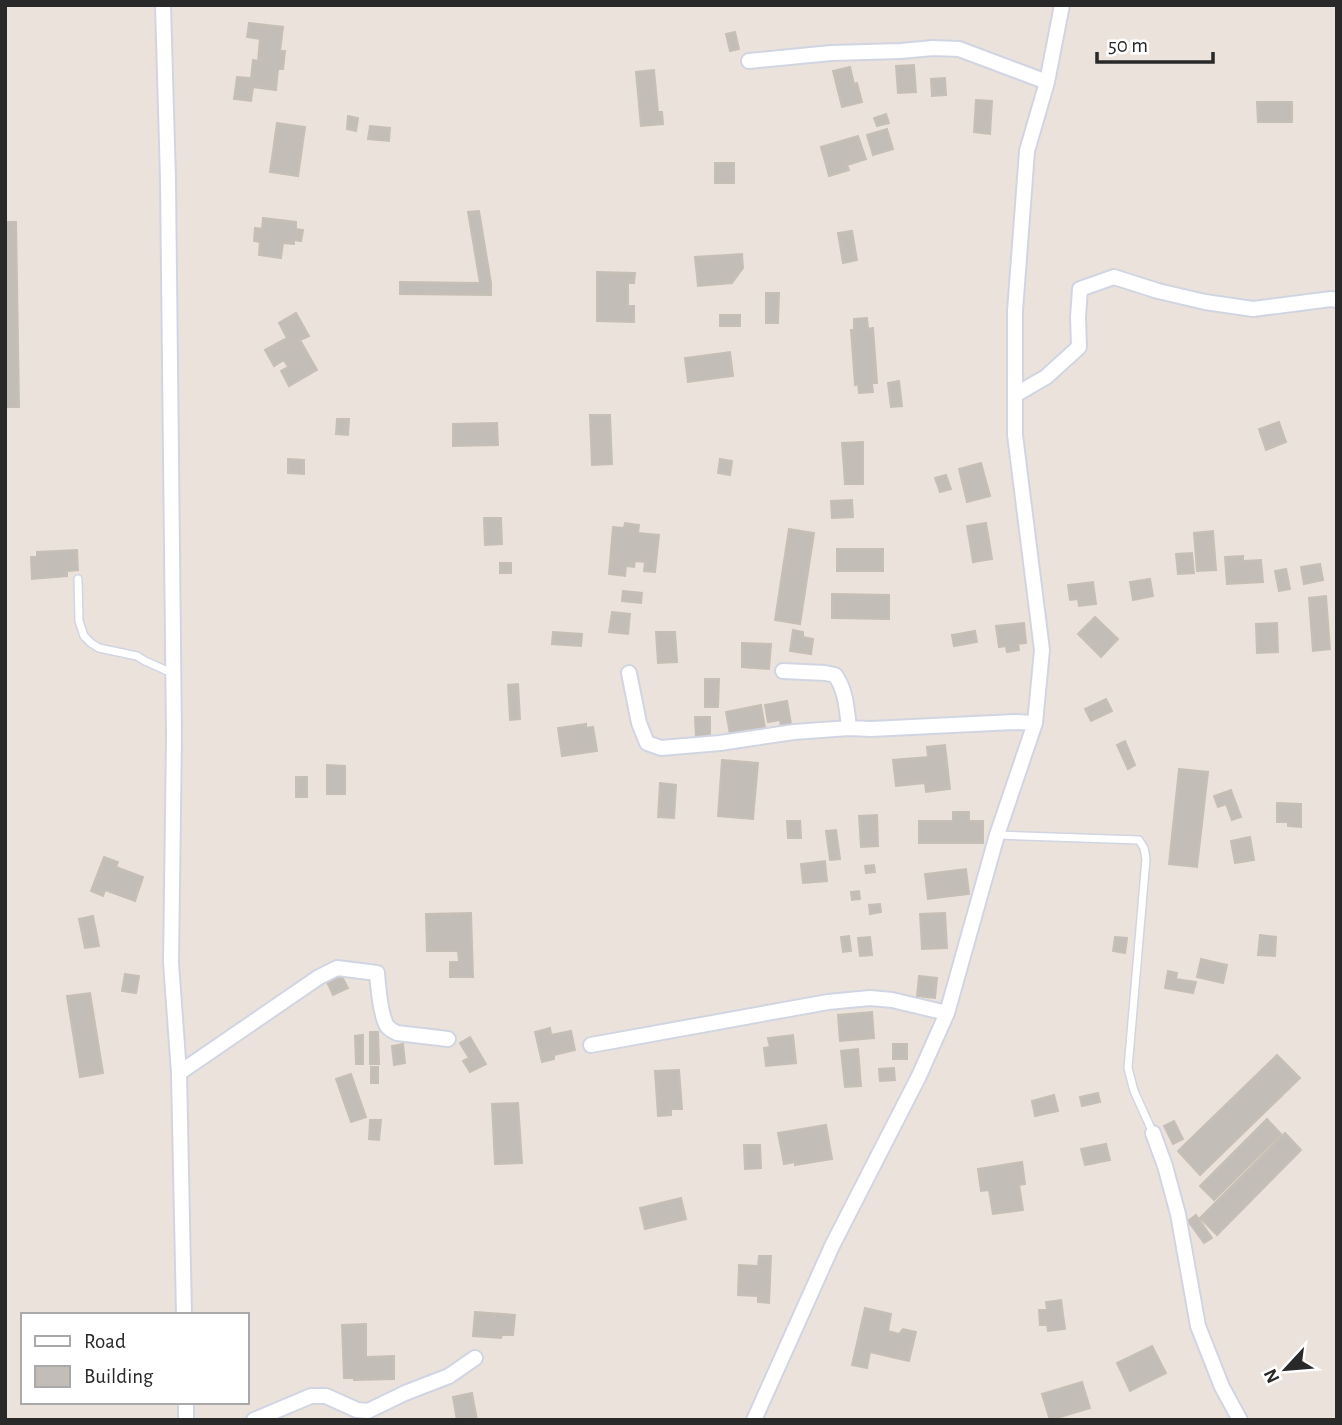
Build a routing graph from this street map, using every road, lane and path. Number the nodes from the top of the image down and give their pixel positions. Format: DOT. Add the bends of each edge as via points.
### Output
graph roads {
  1 [pos="163,5"];
  2 [pos="1062,5"];
  3 [pos="749,61"];
  4 [pos="1047,82"];
  5 [pos="1337,300"];
  6 [pos="1015,395"];
  7 [pos="78,579"];
  8 [pos="783,671"];
  9 [pos="172,673"];
  10 [pos="629,673"];
  11 [pos="1035,723"];
  12 [pos="849,728"];
  13 [pos="997,835"];
  14 [pos="947,1013"];
  15 [pos="448,1039"];
  16 [pos="591,1045"];
  17 [pos="179,1073"];
  18 [pos="1153,1133"];
  19 [pos="184,1313"];
  20 [pos="475,1358"];
  21 [pos="254,1420"];
  22 [pos="754,1420"];
  23 [pos="1240,1420"];
  1 -- 9 [label="street"];
  2 -- 4 [label="street"];
  3 -- 4 [label="street" via="959,49"];
  4 -- 6 [label="street" via="1027,151 1015,311"];
  5 -- 6 [label="street" via="1253,309 1205,302 1114,277 1080,289 1079,347 1046,377"];
  6 -- 11 [label="street" via="1015,435 1042,650"];
  7 -- 9 [label="lane" via="79,621 91,643 137,656"];
  8 -- 12 [label="street" via="835,675 844,692"];
  9 -- 17 [label="street" via="171,962"];
  10 -- 12 [label="street" via="647,743 661,748"];
  11 -- 12 [label="street"];
  11 -- 13 [label="street"];
  13 -- 14 [label="street"];
  13 -- 18 [label="lane" via="1139,840 1144,848 1128,1068"];
  14 -- 16 [label="street" via="870,998"];
  14 -- 22 [label="street" via="832,1246"];
  15 -- 17 [label="street" via="392,1030 380,1001 377,973 337,968"];
  17 -- 19 [label="street"];
  18 -- 23 [label="street" via="1178,1214 1198,1326"];
  20 -- 21 [label="street" via="449,1376 368,1410 326,1396 311,1396"];
}
